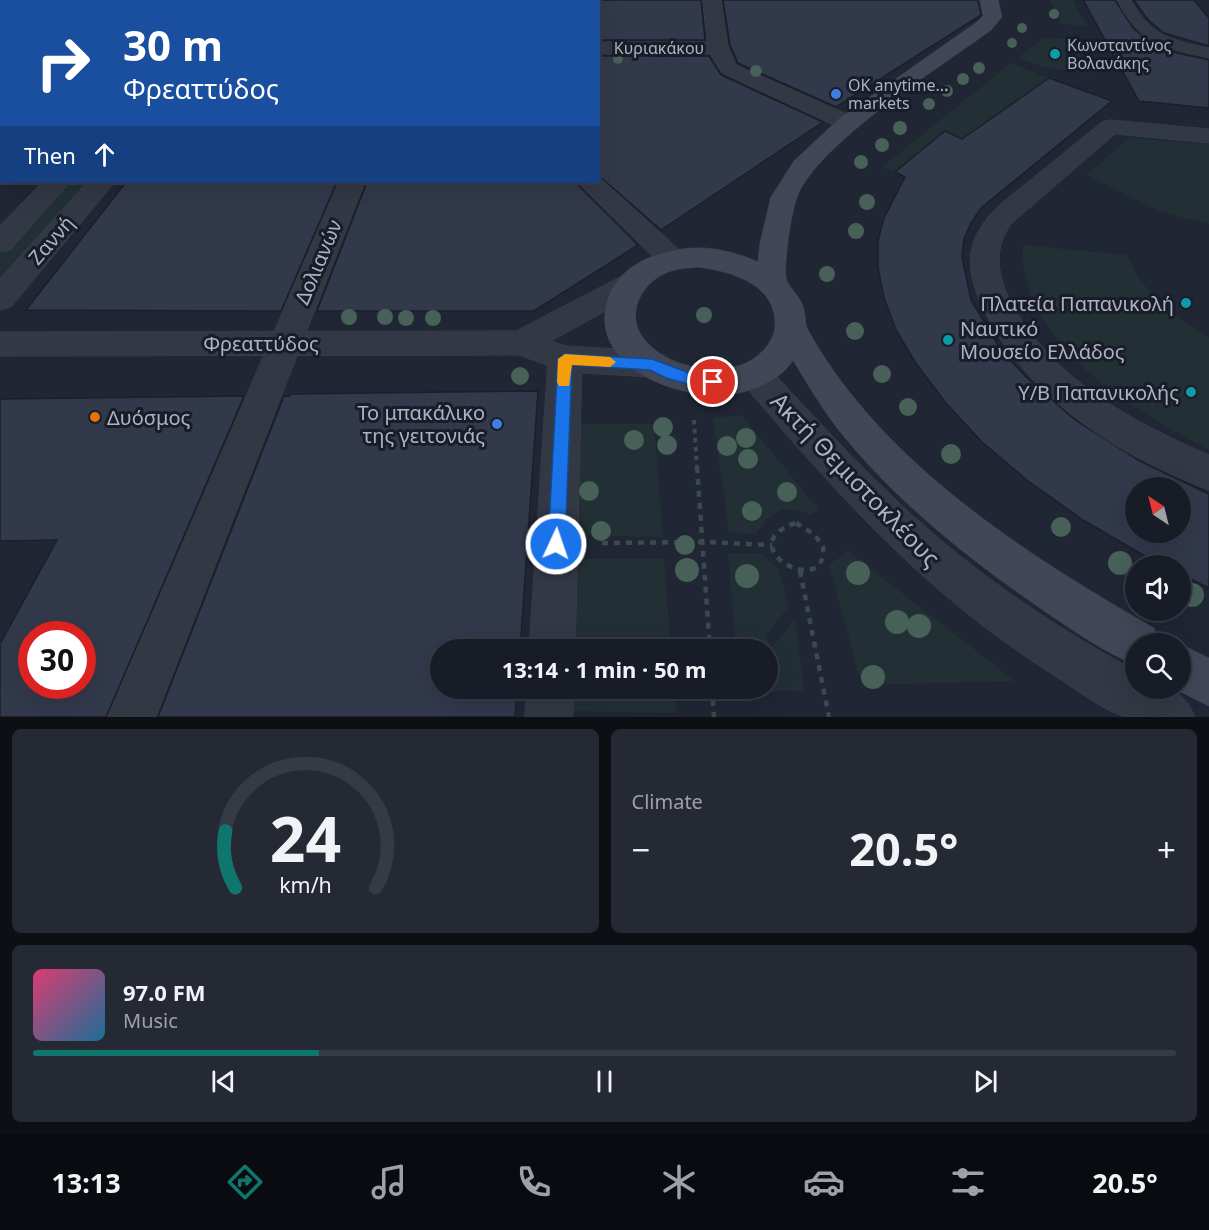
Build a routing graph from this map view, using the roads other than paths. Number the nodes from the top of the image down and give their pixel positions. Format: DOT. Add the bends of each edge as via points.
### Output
graph roads {
  1 [pos="712,0"];
  2 [pos="989,0"];
  3 [pos="1124,0"];
  4 [pos="600,48"];
  5 [pos="719,48"];
  6 [pos="1209,53"];
  7 [pos="848,123"];
  8 [pos="1209,136"];
  9 [pos="56,183"];
  10 [pos="101,183"];
  11 [pos="352,183"];
  12 [pos="591,183"];
  13 [pos="0,243"];
  14 [pos="673,260"];
  15 [pos="771,283"];
  16 [pos="629,285"];
  17 [pos="0,299"];
  18 [pos="792,331"];
  19 [pos="284,343"];
  20 [pos="521,343"];
  21 [pos="0,344"];
  22 [pos="565,359"];
  23 [pos="652,364"];
  24 [pos="754,374"];
  25 [pos="1209,473"];
  26 [pos="1125,636"];
  27 [pos="552,639"];
  28 [pos="1191,673"];
  29 [pos="1209,683"];
  30 [pos="550,699"];
  31 [pos="1152,711"];
  32 [pos="132,717"];
  33 [pos="549,717"];
  1 -- 5 [label="street"];
  2 -- 7 [label="main road" via="993,16 984,26"];
  3 -- 6 [label="lane" via="1141,28 1153,36"];
  4 -- 5 [label="street, Κυριακάκου"];
  5 -- 7 [label="street" via="725,64 735,73"];
  7 -- 15 [label="main road" via="802,166 784,198 774,243"];
  8 -- 25 [label="street" via="1110,127 1001,218 991,230 984,262 986,280 1005,323 1044,369 1071,394 1138,439"];
  9 -- 13 [label="street, Ζαννή"];
  10 -- 17 [label="street, Ζαννή"];
  11 -- 19 [label="street, Δολιανών"];
  12 -- 14 [label="street"];
  14 -- 15 [label="main road" via="724,260 748,268"];
  14 -- 16 [label="main road" via="652,267"];
  15 -- 18 [label="main road" via="784,299"];
  16 -- 20 [label="street, Φρεαττύδος"];
  16 -- 23 [label="main road" via="619,312 623,331 634,349"];
  18 -- 24 [label="main road" via="783,353"];
  18 -- 26 [label="main road, Ακτή Θεμιστοκλέους" via="842,409 875,448 998,554"];
  19 -- 20 [label="street, Φρεαττύδος"];
  19 -- 21 [label="street, Φρεαττύδος"];
  19 -- 32 [label="street, Δολιανών"];
  20 -- 22 [label="street, Φρεαττύδος"];
  22 -- 23 [label="street, Φρεαττύδος"];
  22 -- 27 [label="street"];
  23 -- 24 [label="main road" via="692,380 735,380"];
  24 -- 31 [label="street, Ακτή Θεμιστοκλέους" via="839,469 948,573 1014,622"];
  28 -- 29 [label="main road"];
  30 -- 33 [label="street"];
}
